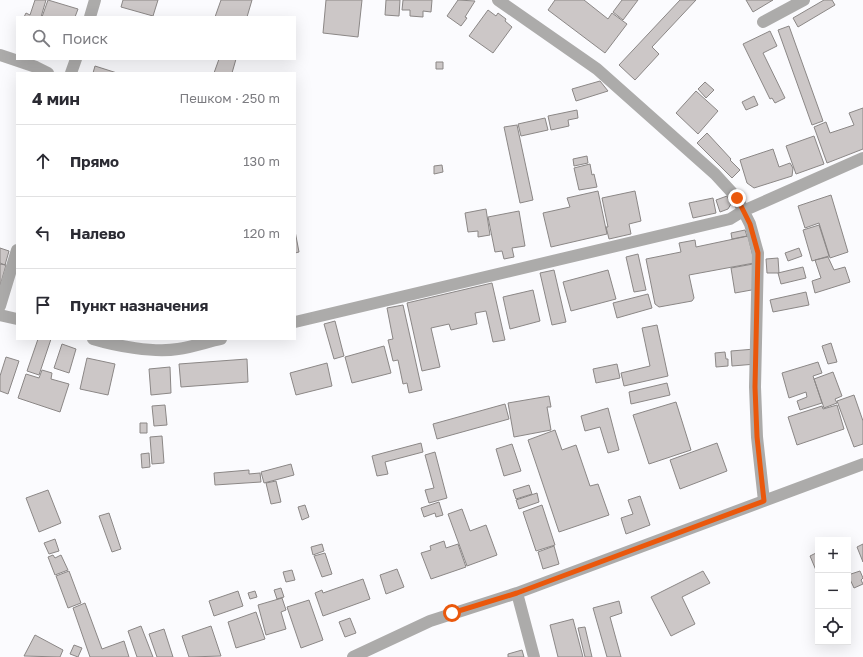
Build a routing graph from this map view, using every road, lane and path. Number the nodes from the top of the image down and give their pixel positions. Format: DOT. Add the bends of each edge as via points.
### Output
graph roads {
  1 [pos="95,0"];
  2 [pos="498,0"];
  3 [pos="804,0"];
  4 [pos="90,16"];
  5 [pos="763,22"];
  6 [pos="0,55"];
  7 [pos="76,60"];
  8 [pos="46,72"];
  9 [pos="71,72"];
  10 [pos="863,158"];
  11 [pos="744,211"];
  12 [pos="16,253"];
  13 [pos="0,306"];
  14 [pos="0,314"];
  15 [pos="16,319"];
  16 [pos="296,322"];
  17 [pos="96,340"];
  18 [pos="216,340"];
  19 [pos="863,464"];
  20 [pos="764,501"];
  21 [pos="517,593"];
  22 [pos="353,657"];
  23 [pos="534,657"];
  1 -- 4 [label="street"];
  2 -- 11 [label="street" via="596,69 715,174 737,198"];
  3 -- 5 [label="street"];
  6 -- 8 [label="street"];
  7 -- 9 [label="street"];
  10 -- 11 [label="street"];
  11 -- 16 [label="street" via="730,219"];
  11 -- 20 [label="street" via="758,253 755,387"];
  12 -- 13 [label="street"];
  14 -- 15 [label="street"];
  17 -- 18 [label="street" via="142,349 177,349"];
  19 -- 20 [label="street"];
  20 -- 21 [label="street"];
  21 -- 22 [label="street" via="430,621"];
  21 -- 23 [label="street"];
}
